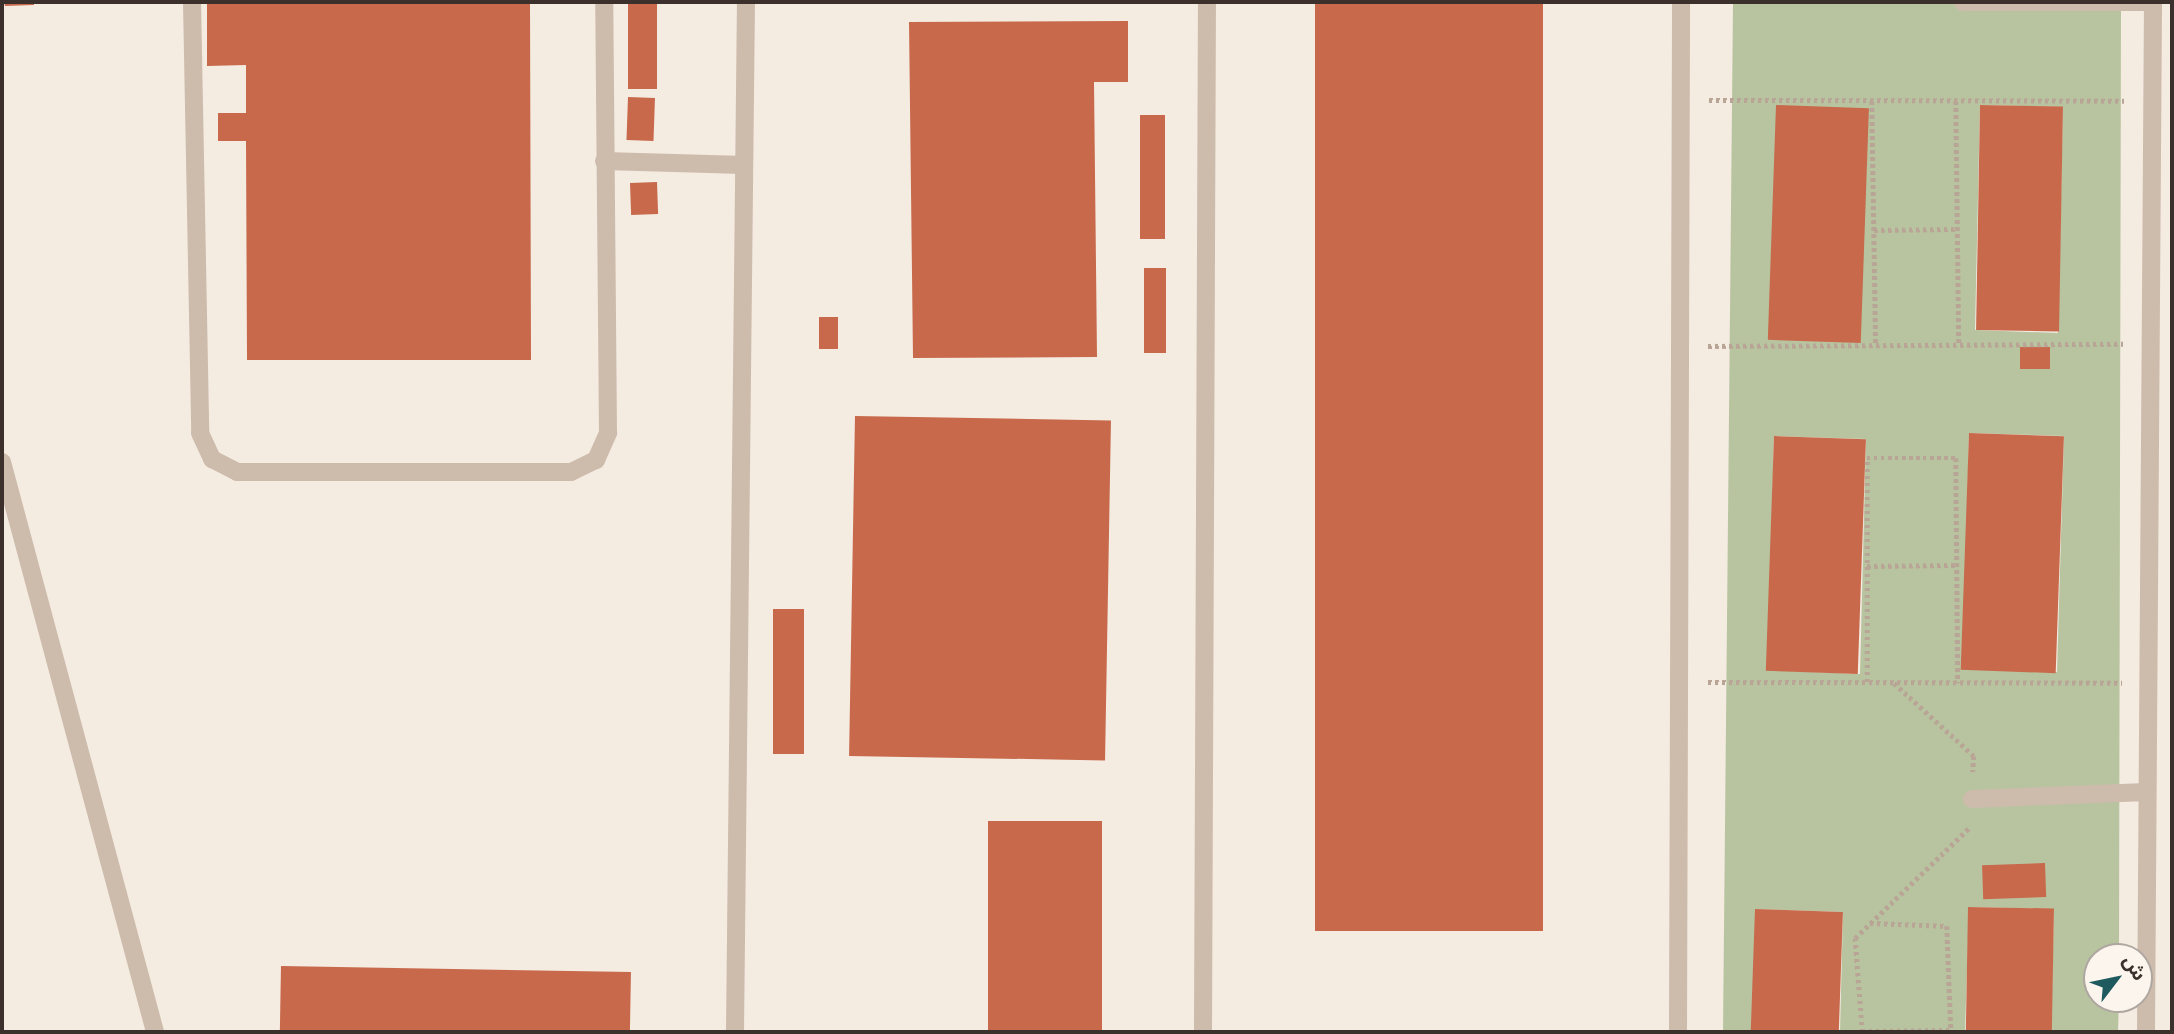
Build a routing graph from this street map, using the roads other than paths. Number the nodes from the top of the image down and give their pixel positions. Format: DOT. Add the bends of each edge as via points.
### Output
graph roads {
  1 [pos="192,2"];
  2 [pos="604,2"];
  3 [pos="746,2"];
  4 [pos="1207,2"];
  5 [pos="1681,2"];
  6 [pos="1963,2"];
  7 [pos="2153,2"];
  8 [pos="604,161"];
  9 [pos="744,165"];
  10 [pos="2,462"];
  11 [pos="2147,792"];
  12 [pos="1972,799"];
  13 [pos="155,1032"];
  14 [pos="735,1032"];
  15 [pos="1203,1032"];
  16 [pos="1678,1032"];
  17 [pos="2146,1032"];
  1 -- 8 [label="lane" via="200,433 223,468 571,472 596,460 608,433"];
  2 -- 8 [label="lane"];
  3 -- 9 [label="lane"];
  4 -- 15 [label="lane"];
  5 -- 16 [label="lane"];
  6 -- 7 [label="lane"];
  7 -- 11 [label="lane"];
  8 -- 9 [label="lane"];
  9 -- 14 [label="lane"];
  10 -- 13 [label="lane"];
  11 -- 12 [label="lane"];
  11 -- 17 [label="lane"];
}
